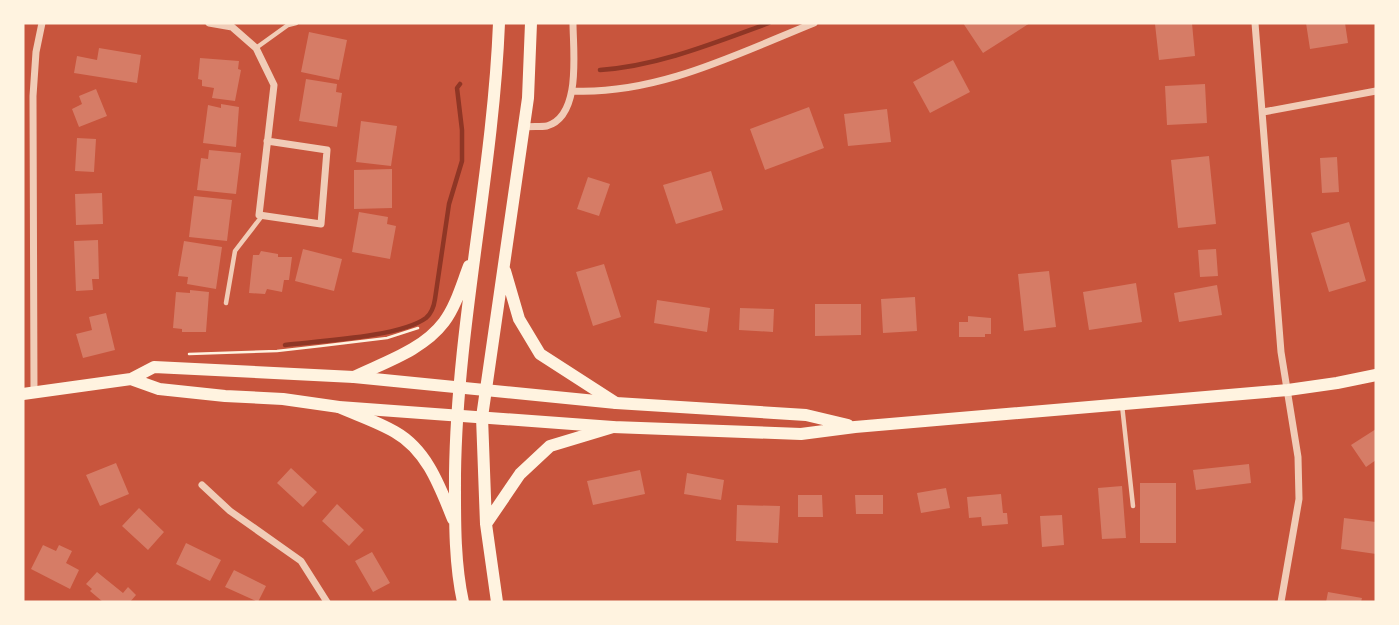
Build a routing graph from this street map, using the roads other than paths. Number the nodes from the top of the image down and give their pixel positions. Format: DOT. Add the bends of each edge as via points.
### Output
graph roads {
  1 [pos="42,23"];
  2 [pos="209,23"];
  3 [pos="296,23"];
  4 [pos="499,23"];
  5 [pos="531,23"];
  6 [pos="573,23"];
  7 [pos="814,23"];
  8 [pos="1255,23"];
  9 [pos="256,48"];
  10 [pos="572,91"];
  11 [pos="1376,91"];
  12 [pos="1263,112"];
  13 [pos="524,127"];
  14 [pos="267,141"];
  15 [pos="263,215"];
  16 [pos="476,247"];
  17 [pos="503,267"];
  18 [pos="226,303"];
  19 [pos="1376,375"];
  20 [pos="354,377"];
  21 [pos="131,379"];
  22 [pos="459,387"];
  23 [pos="486,390"];
  24 [pos="1288,390"];
  25 [pos="28,393"];
  26 [pos="616,403"];
  27 [pos="1122,404"];
  28 [pos="339,407"];
  29 [pos="456,415"];
  30 [pos="482,417"];
  31 [pos="613,427"];
  32 [pos="855,427"];
  33 [pos="202,485"];
  34 [pos="1133,506"];
  35 [pos="455,524"];
  36 [pos="486,524"];
  37 [pos="327,602"];
  38 [pos="463,602"];
  39 [pos="497,602"];
  40 [pos="1281,602"];
  1 -- 25 [label="street" via="33,96"];
  2 -- 9 [label="street" via="232,27"];
  3 -- 9 [label="lane"];
  4 -- 16 [label="main road" via="497,87"];
  5 -- 13 [label="main road"];
  6 -- 10 [label="street"];
  7 -- 10 [label="street" via="677,76 594,92"];
  8 -- 12 [label="street"];
  9 -- 14 [label="street" via="274,85"];
  10 -- 13 [label="street" via="564,113 555,121"];
  11 -- 12 [label="street"];
  12 -- 24 [label="street" via="1281,352"];
  13 -- 17 [label="main road"];
  14 -- 15 [label="street" via="259,215"];
  14 -- 15 [label="street" via="327,150 321,224"];
  15 -- 18 [label="lane" via="235,251"];
  16 -- 20 [label="main road" via="457,296 436,331 415,348"];
  16 -- 22 [label="main road"];
  17 -- 23 [label="main road"];
  17 -- 26 [label="main road" via="519,319 540,354"];
  19 -- 24 [label="main road"];
  20 -- 21 [label="main road" via="154,367"];
  20 -- 22 [label="main road"];
  21 -- 25 [label="main road"];
  21 -- 28 [label="main road" via="159,389"];
  22 -- 23 [label="main road"];
  22 -- 29 [label="main road"];
  23 -- 26 [label="main road"];
  23 -- 30 [label="main road"];
  24 -- 27 [label="main road"];
  24 -- 40 [label="street" via="1299,499"];
  26 -- 32 [label="main road" via="806,415"];
  27 -- 32 [label="main road"];
  27 -- 34 [label="lane"];
  28 -- 29 [label="main road"];
  28 -- 35 [label="main road" via="397,433 416,449 435,475"];
  29 -- 30 [label="main road"];
  29 -- 35 [label="main road"];
  30 -- 31 [label="main road"];
  30 -- 36 [label="main road"];
  31 -- 32 [label="main road" via="801,434"];
  31 -- 36 [label="main road" via="550,446 520,474"];
  33 -- 37 [label="street" via="230,511 301,561"];
  35 -- 38 [label="main road"];
  36 -- 39 [label="main road"];
}
